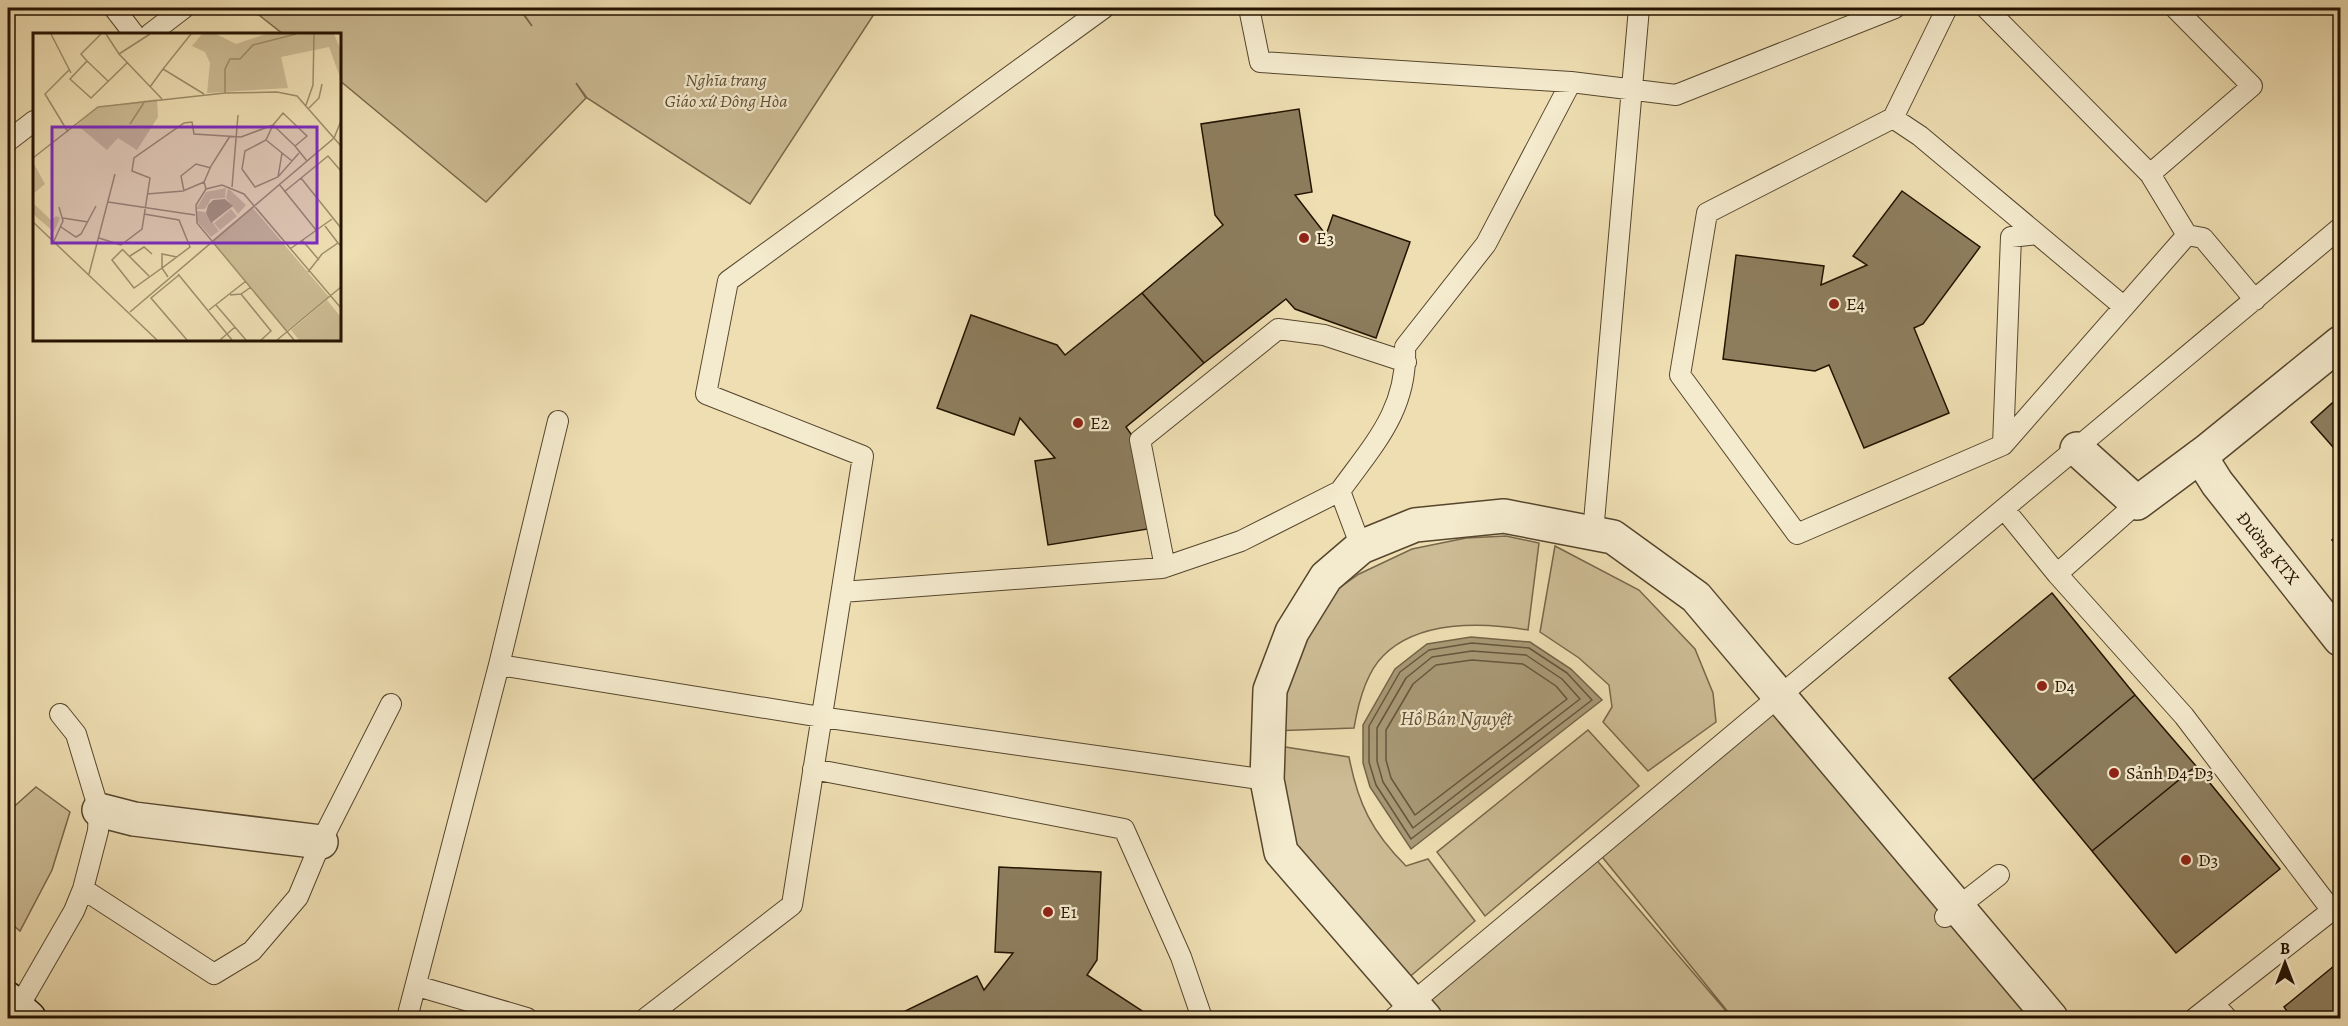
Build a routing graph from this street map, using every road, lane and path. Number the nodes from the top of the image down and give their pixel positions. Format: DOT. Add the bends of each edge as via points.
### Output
graph roads {
  1 [pos="114,8"];
  2 [pos="184,8"];
  3 [pos="1104,8"];
  4 [pos="1249,8"];
  5 [pos="1639,8"];
  6 [pos="1895,8"];
  7 [pos="1947,8"];
  8 [pos="1986,8"];
  9 [pos="2175,8"];
  10 [pos="133,33"];
  11 [pos="151,33"];
  12 [pos="1571,82"];
  13 [pos="1631,89"];
  14 [pos="1893,118"];
  15 [pos="33,122"];
  16 [pos="8,141"];
  17 [pos="2150,174"];
  18 [pos="2340,228"];
  19 [pos="2037,234"];
  20 [pos="2187,235"];
  21 [pos="2255,300"];
  22 [pos="2123,306"];
  23 [pos="2340,343"];
  24 [pos="1406,362"];
  25 [pos="558,421"];
  26 [pos="2003,445"];
  27 [pos="2077,449"];
  28 [pos="2200,456"];
  29 [pos="1340,491"];
  30 [pos="2137,502"];
  31 [pos="2005,510"];
  32 [pos="1593,533"];
  33 [pos="1361,547"];
  34 [pos="1165,567"];
  35 [pos="2057,574"];
  36 [pos="842,592"];
  37 [pos="2340,639"];
  38 [pos="499,664"];
  39 [pos="1782,697"];
  40 [pos="391,704"];
  41 [pos="60,714"];
  42 [pos="821,717"];
  43 [pos="813,769"];
  44 [pos="1267,780"];
  45 [pos="99,810"];
  46 [pos="321,842"];
  47 [pos="1999,875"];
  48 [pos="83,889"];
  49 [pos="2337,908"];
  50 [pos="1951,913"];
  51 [pos="417,986"];
  52 [pos="18,1009"];
  53 [pos="2221,1011"];
  54 [pos="1411,1013"];
  55 [pos="407,1018"];
  56 [pos="528,1018"];
  57 [pos="646,1018"];
  58 [pos="1202,1018"];
  59 [pos="2051,1018"];
  60 [pos="2195,1018"];
  1 -- 10 [label="lane"];
  2 -- 11 [label="lane"];
  3 -- 36 [label="lane" via="728,281 706,394 863,456"];
  4 -- 12 [label="lane" via="1260,62"];
  5 -- 13 [label="lane"];
  6 -- 13 [label="lane" via="1676,95"];
  7 -- 14 [label="lane"];
  8 -- 17 [label="lane"];
  9 -- 17 [label="lane" via="2252,86"];
  12 -- 13 [label="lane"];
  12 -- 24 [label="lane" via="1486,244 1405,347"];
  13 -- 32 [label="lane"];
  14 -- 19 [label="lane"];
  14 -- 26 [label="lane" via="1707,213 1680,375 1797,534"];
  15 -- 16 [label="lane"];
  17 -- 20 [label="lane"];
  18 -- 21 [label="lane"];
  19 -- 22 [label="lane"];
  19 -- 26 [label="lane" via="2011,237"];
  20 -- 21 [label="lane" via="2204,238"];
  20 -- 22 [label="lane"];
  21 -- 27 [label="lane"];
  22 -- 26 [label="lane"];
  23 -- 28 [label="street"];
  24 -- 29 [label="lane" via="1390,421"];
  24 -- 34 [label="lane" via="1324,334 1278,329 1140,440"];
  25 -- 38 [label="lane"];
  27 -- 30 [label="street"];
  27 -- 31 [label="lane"];
  28 -- 30 [label="street"];
  28 -- 37 [label="street, Đường KTX"];
  29 -- 33 [label="lane"];
  29 -- 34 [label="lane" via="1241,541"];
  30 -- 35 [label="lane"];
  31 -- 35 [label="lane"];
  31 -- 39 [label="lane"];
  32 -- 33 [label="street" via="1504,516 1415,525"];
  32 -- 39 [label="street" via="1613,537 1696,597"];
  33 -- 44 [label="street" via="1326,577 1292,632 1270,690"];
  34 -- 36 [label="lane"];
  35 -- 49 [label="lane" via="2184,716"];
  36 -- 42 [label="lane"];
  38 -- 42 [label="lane"];
  38 -- 51 [label="lane"];
  39 -- 50 [label="street"];
  39 -- 54 [label="lane"];
  40 -- 46 [label="lane"];
  41 -- 45 [label="lane" via="76,734"];
  42 -- 43 [label="lane"];
  42 -- 44 [label="lane"];
  43 -- 57 [label="lane" via="792,905"];
  43 -- 58 [label="lane" via="1124,829 1181,957"];
  44 -- 54 [label="street" via="1281,852"];
  45 -- 46 [label="street" via="146,820"];
  45 -- 48 [label="lane" via="98,831"];
  46 -- 48 [label="lane" via="298,897 252,951 214,974"];
  47 -- 50 [label="lane"];
  48 -- 52 [label="lane"];
  49 -- 53 [label="lane"];
  50 -- 59 [label="street"];
  51 -- 55 [label="lane"];
  51 -- 56 [label="lane"];
  53 -- 60 [label="lane"];
}
